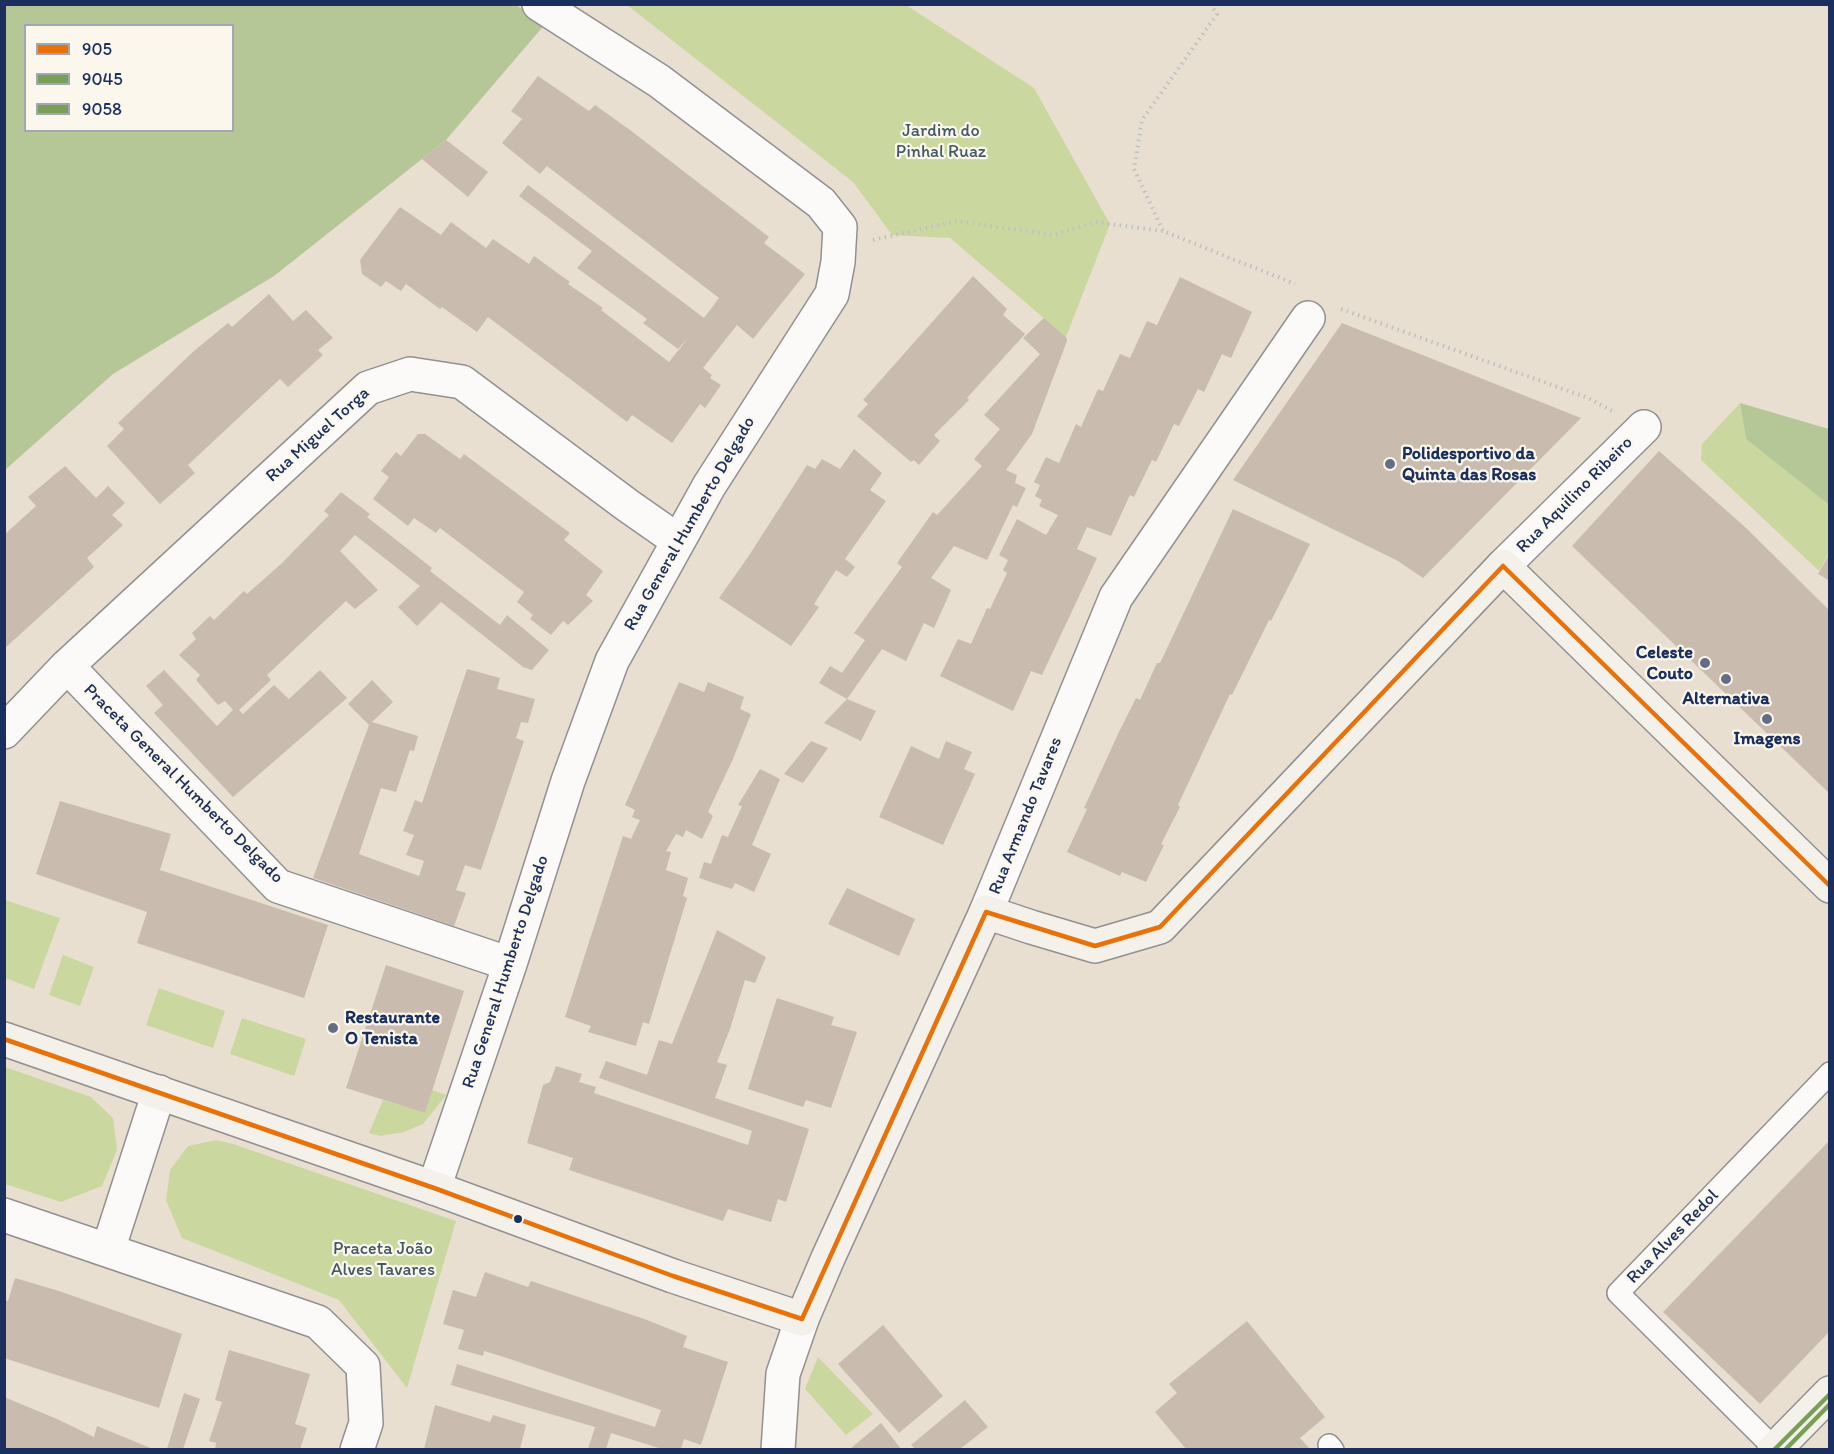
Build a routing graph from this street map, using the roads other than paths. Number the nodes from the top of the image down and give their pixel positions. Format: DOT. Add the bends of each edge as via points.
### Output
graph roads {
  1 [pos="539,4"];
  2 [pos="1321,312"];
  3 [pos="1644,427"];
  4 [pos="677,540"];
  5 [pos="1503,566"];
  6 [pos="67,666"];
  7 [pos="4,732"];
  8 [pos="1830,886"];
  9 [pos="986,912"];
  10 [pos="510,964"];
  11 [pos="4,1039"];
  12 [pos="1830,1073"];
  13 [pos="159,1092"];
  14 [pos="434,1188"];
  15 [pos="4,1215"];
  16 [pos="108,1250"];
  17 [pos="802,1319"];
  18 [pos="1830,1393"];
  19 [pos="361,1436"];
  20 [pos="778,1449"];
  21 [pos="1774,1449"];
  1 -- 4 [label="street, Rua General Humberto Delgado" via="658,81 822,203 840,227 832,294"];
  2 -- 9 [label="street, Rua Armando Tavares" via="1116,597"];
  3 -- 5 [label="street, Rua Aquilino Ribeiro"];
  4 -- 6 [label="street, Rua Miguel Torga" via="462,382 410,374 368,388"];
  4 -- 10 [label="street, Rua General Humberto Delgado" via="612,661 568,780"];
  5 -- 8 [label="street"];
  5 -- 9 [label="street, Rua Aquilino Ribeiro" via="1160,927 1095,946"];
  6 -- 7 [label="street, Rua Miguel Torga"];
  6 -- 10 [label="street, Praceta General Humberto Delgado" via="278,885"];
  9 -- 17 [label="street, Rua Armando Tavares"];
  10 -- 14 [label="street, Rua General Humberto Delgado"];
  11 -- 13 [label="street"];
  12 -- 21 [label="lane, Rua Alves Redol" via="1618,1293"];
  13 -- 14 [label="street"];
  13 -- 16 [label="street"];
  14 -- 17 [label="street"];
  15 -- 16 [label="street"];
  16 -- 19 [label="street" via="318,1322 363,1366"];
  17 -- 20 [label="street, Rua Armando Tavares" via="783,1374"];
  18 -- 21 [label="street"];
}
